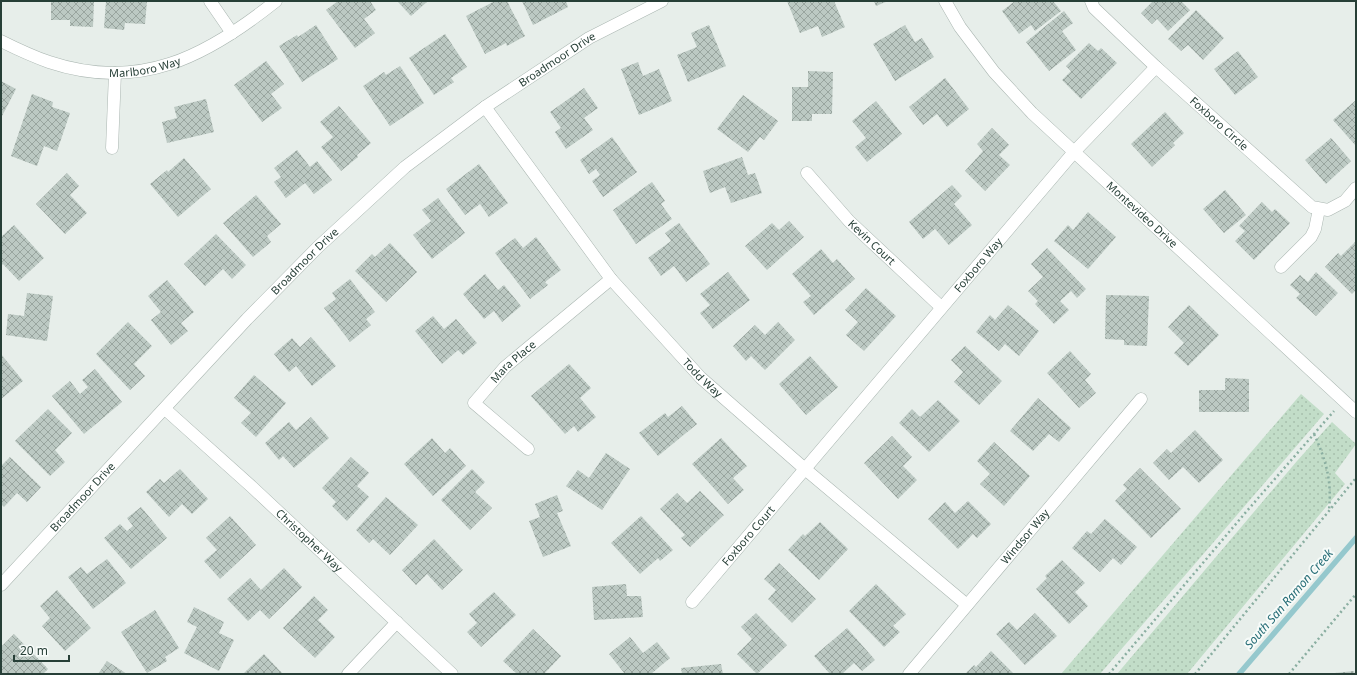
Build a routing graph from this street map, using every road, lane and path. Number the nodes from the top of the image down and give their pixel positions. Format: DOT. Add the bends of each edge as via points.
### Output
graph roads {
  1 [pos="210,1"];
  2 [pos="276,1"];
  3 [pos="662,1"];
  4 [pos="945,1"];
  5 [pos="1091,1"];
  6 [pos="232,33"];
  7 [pos="1,41"];
  8 [pos="1156,67"];
  9 [pos="115,73"];
  10 [pos="484,107"];
  11 [pos="112,148"];
  12 [pos="1074,152"];
  13 [pos="807,173"];
  14 [pos="1356,188"];
  15 [pos="1319,209"];
  16 [pos="1281,267"];
  17 [pos="611,279"];
  18 [pos="941,307"];
  19 [pos="1141,399"];
  20 [pos="1343,400"];
  21 [pos="165,409"];
  22 [pos="1356,412"];
  23 [pos="1314,434"];
  24 [pos="528,450"];
  25 [pos="805,469"];
  26 [pos="1356,478"];
  27 [pos="1329,510"];
  28 [pos="1,585"];
  29 [pos="1356,594"];
  30 [pos="692,602"];
  31 [pos="966,605"];
  32 [pos="397,622"];
  33 [pos="348,674"];
  34 [pos="452,674"];
  35 [pos="909,674"];
  36 [pos="1109,674"];
  37 [pos="1195,674"];
  38 [pos="1289,674"];
  1 -- 6 [label="street"];
  2 -- 6 [label="street, Marlboro Way"];
  3 -- 10 [label="street, Broadmoor Drive" via="590,38"];
  4 -- 12 [label="street, Montevideo Drive" via="960,27 994,72 1032,113"];
  5 -- 8 [label="street, Foxboro Circle" via="1094,8"];
  6 -- 9 [label="street, Marlboro Way" via="205,50 182,60 154,69"];
  7 -- 9 [label="street, Marlboro Way" via="50,62 73,68"];
  8 -- 12 [label="street, Foxboro Way"];
  8 -- 15 [label="street, Foxboro Circle" via="1312,207"];
  9 -- 11 [label="street"];
  10 -- 17 [label="street, Todd Way"];
  10 -- 21 [label="street, Broadmoor Drive" via="405,166 318,247 247,319"];
  12 -- 18 [label="street, Foxboro Way"];
  12 -- 20 [label="street, Montevideo Drive"];
  13 -- 18 [label="street, Kevin Court" via="849,221"];
  14 -- 15 [label="street" via="1346,201 1328,210"];
  15 -- 16 [label="street" via="1311,236"];
  17 -- 24 [label="street, Mara Place" via="505,367 474,403"];
  17 -- 25 [label="street, Todd Way" via="701,378"];
  18 -- 25 [label="street, Foxboro Way"];
  19 -- 31 [label="street, Windsor Way"];
  20 -- 22 [label="street, Montevideo Drive"];
  20 -- 23 [label="path"];
  21 -- 28 [label="street, Broadmoor Drive"];
  21 -- 32 [label="street, Christopher Way"];
  23 -- 27 [label="path" via="1328,472"];
  23 -- 36 [label="path"];
  25 -- 30 [label="street, Foxboro Court"];
  25 -- 31 [label="street, Todd Way"];
  26 -- 27 [label="path"];
  27 -- 37 [label="path"];
  29 -- 38 [label="path"];
  31 -- 35 [label="street, Windsor Way"];
  32 -- 33 [label="street"];
  32 -- 34 [label="street, Christopher Way"];
}
